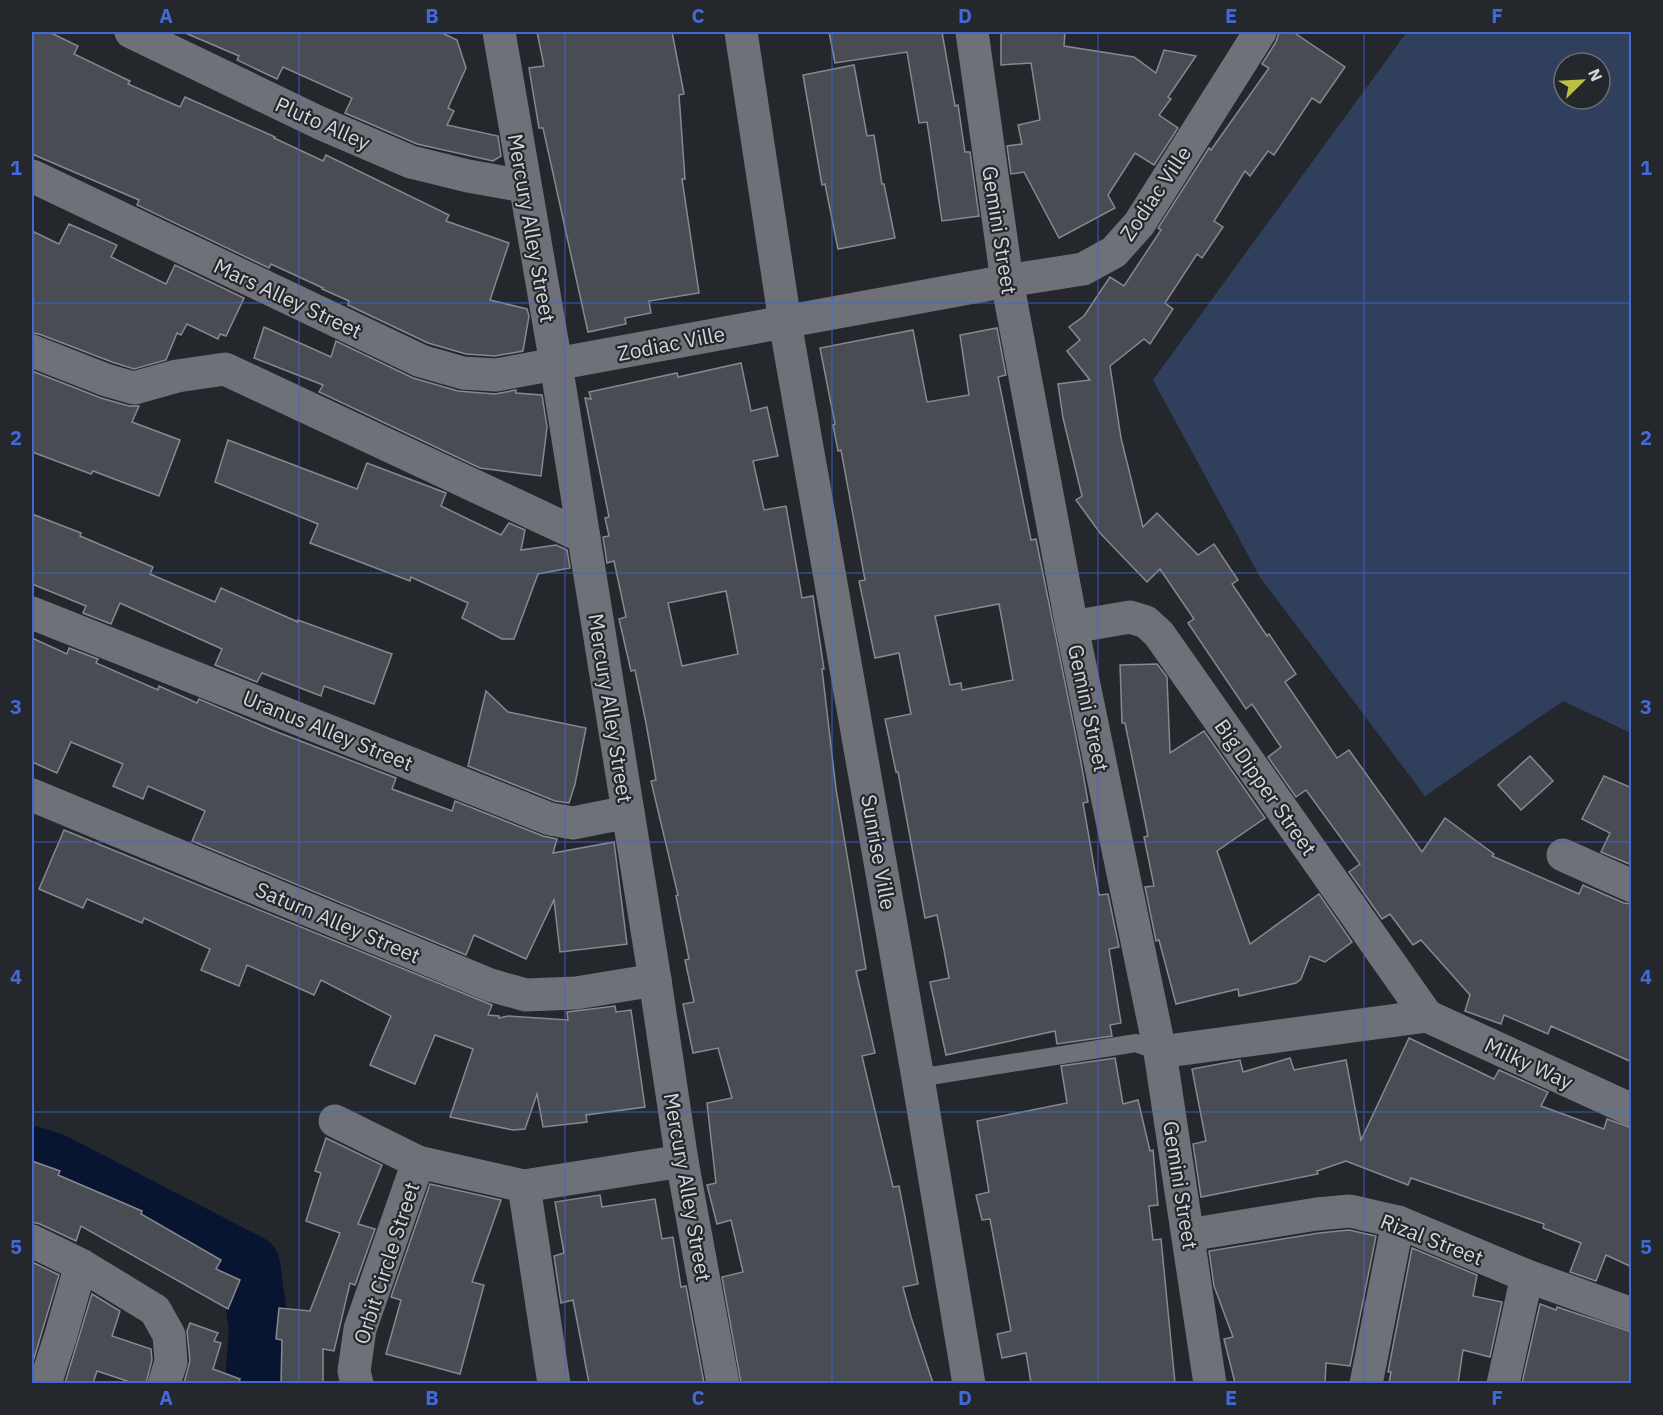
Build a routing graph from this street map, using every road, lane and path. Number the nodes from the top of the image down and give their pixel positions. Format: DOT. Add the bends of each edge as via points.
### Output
graph roads {
  1 [pos="131,32"];
  2 [pos="499,32"];
  3 [pos="741,32"];
  4 [pos="972,32"];
  5 [pos="1260,32"];
  6 [pos="32,176"];
  7 [pos="524,186"];
  8 [pos="1007,280"];
  9 [pos="785,322"];
  10 [pos="32,351"];
  11 [pos="556,364"];
  12 [pos="584,537"];
  13 [pos="32,613"];
  14 [pos="1072,627"];
  15 [pos="32,795"];
  16 [pos="628,812"];
  17 [pos="1563,855"];
  18 [pos="1632,886"];
  19 [pos="655,980"];
  20 [pos="1427,1016"];
  21 [pos="1160,1052"];
  22 [pos="918,1078"];
  23 [pos="1632,1110"];
  24 [pos="335,1121"];
  25 [pos="682,1161"];
  26 [pos="418,1162"];
  27 [pos="524,1185"];
  28 [pos="1398,1222"];
  29 [pos="1188,1235"];
  30 [pos="32,1241"];
  31 [pos="81,1265"];
  32 [pos="1527,1276"];
  33 [pos="1632,1314"];
  34 [pos="45,1383"];
  35 [pos="164,1383"];
  36 [pos="357,1383"];
  37 [pos="554,1383"];
  38 [pos="723,1383"];
  39 [pos="969,1383"];
  40 [pos="1210,1383"];
  41 [pos="1366,1383"];
  42 [pos="1503,1383"];
  1 -- 7 [label="street, Pluto Alley" via="411,162"];
  2 -- 7 [label="street, Mercury Alley Street"];
  3 -- 9 [label="street"];
  4 -- 8 [label="street, Gemini Street"];
  5 -- 8 [label="street, Zodiac Ville" via="1139,224 1114,252 1083,269"];
  6 -- 11 [label="street, Mars Alley Street" via="421,361 463,373 496,375"];
  7 -- 11 [label="street, Mercury Alley Street"];
  8 -- 9 [label="street, Zodiac Ville"];
  8 -- 14 [label="street, Gemini Street"];
  9 -- 11 [label="street, Zodiac Ville"];
  9 -- 22 [label="street, Sunrise Ville"];
  10 -- 12 [label="street" via="134,388 225,369"];
  11 -- 12 [label="street, Mercury Alley Street"];
  12 -- 16 [label="street, Mercury Alley Street"];
  13 -- 16 [label="street, Uranus Alley Street" via="550,819 573,822"];
  14 -- 20 [label="street, Big Dipper Street" via="1130,617 1146,622 1159,634"];
  14 -- 21 [label="street, Gemini Street"];
  15 -- 19 [label="street, Saturn Alley Street" via="490,985 526,995 576,993"];
  16 -- 19 [label="street, Mercury Alley Street"];
  17 -- 18 [label="street"];
  19 -- 25 [label="street, Mercury Alley Street"];
  20 -- 21 [label="street"];
  20 -- 23 [label="street, Milky Way"];
  21 -- 22 [label="lane" via="1136,1043"];
  21 -- 29 [label="street, Gemini Street"];
  22 -- 39 [label="street, Sunrise Ville"];
  24 -- 26 [label="street"];
  25 -- 27 [label="street"];
  25 -- 38 [label="street, Mercury Alley Street"];
  26 -- 27 [label="street, Orbit Circle Street"];
  26 -- 36 [label="street, Orbit Circle Street" via="360,1329 354,1371"];
  27 -- 37 [label="street"];
  28 -- 29 [label="street, Rizal Street" via="1350,1211"];
  28 -- 32 [label="street, Rizal Street"];
  28 -- 41 [label="street"];
  29 -- 40 [label="street, Gemini Street"];
  30 -- 31 [label="street"];
  31 -- 34 [label="street"];
  31 -- 35 [label="street" via="155,1310 169,1335 171,1362"];
  32 -- 33 [label="street, Rizal Street"];
  32 -- 42 [label="street"];
}
